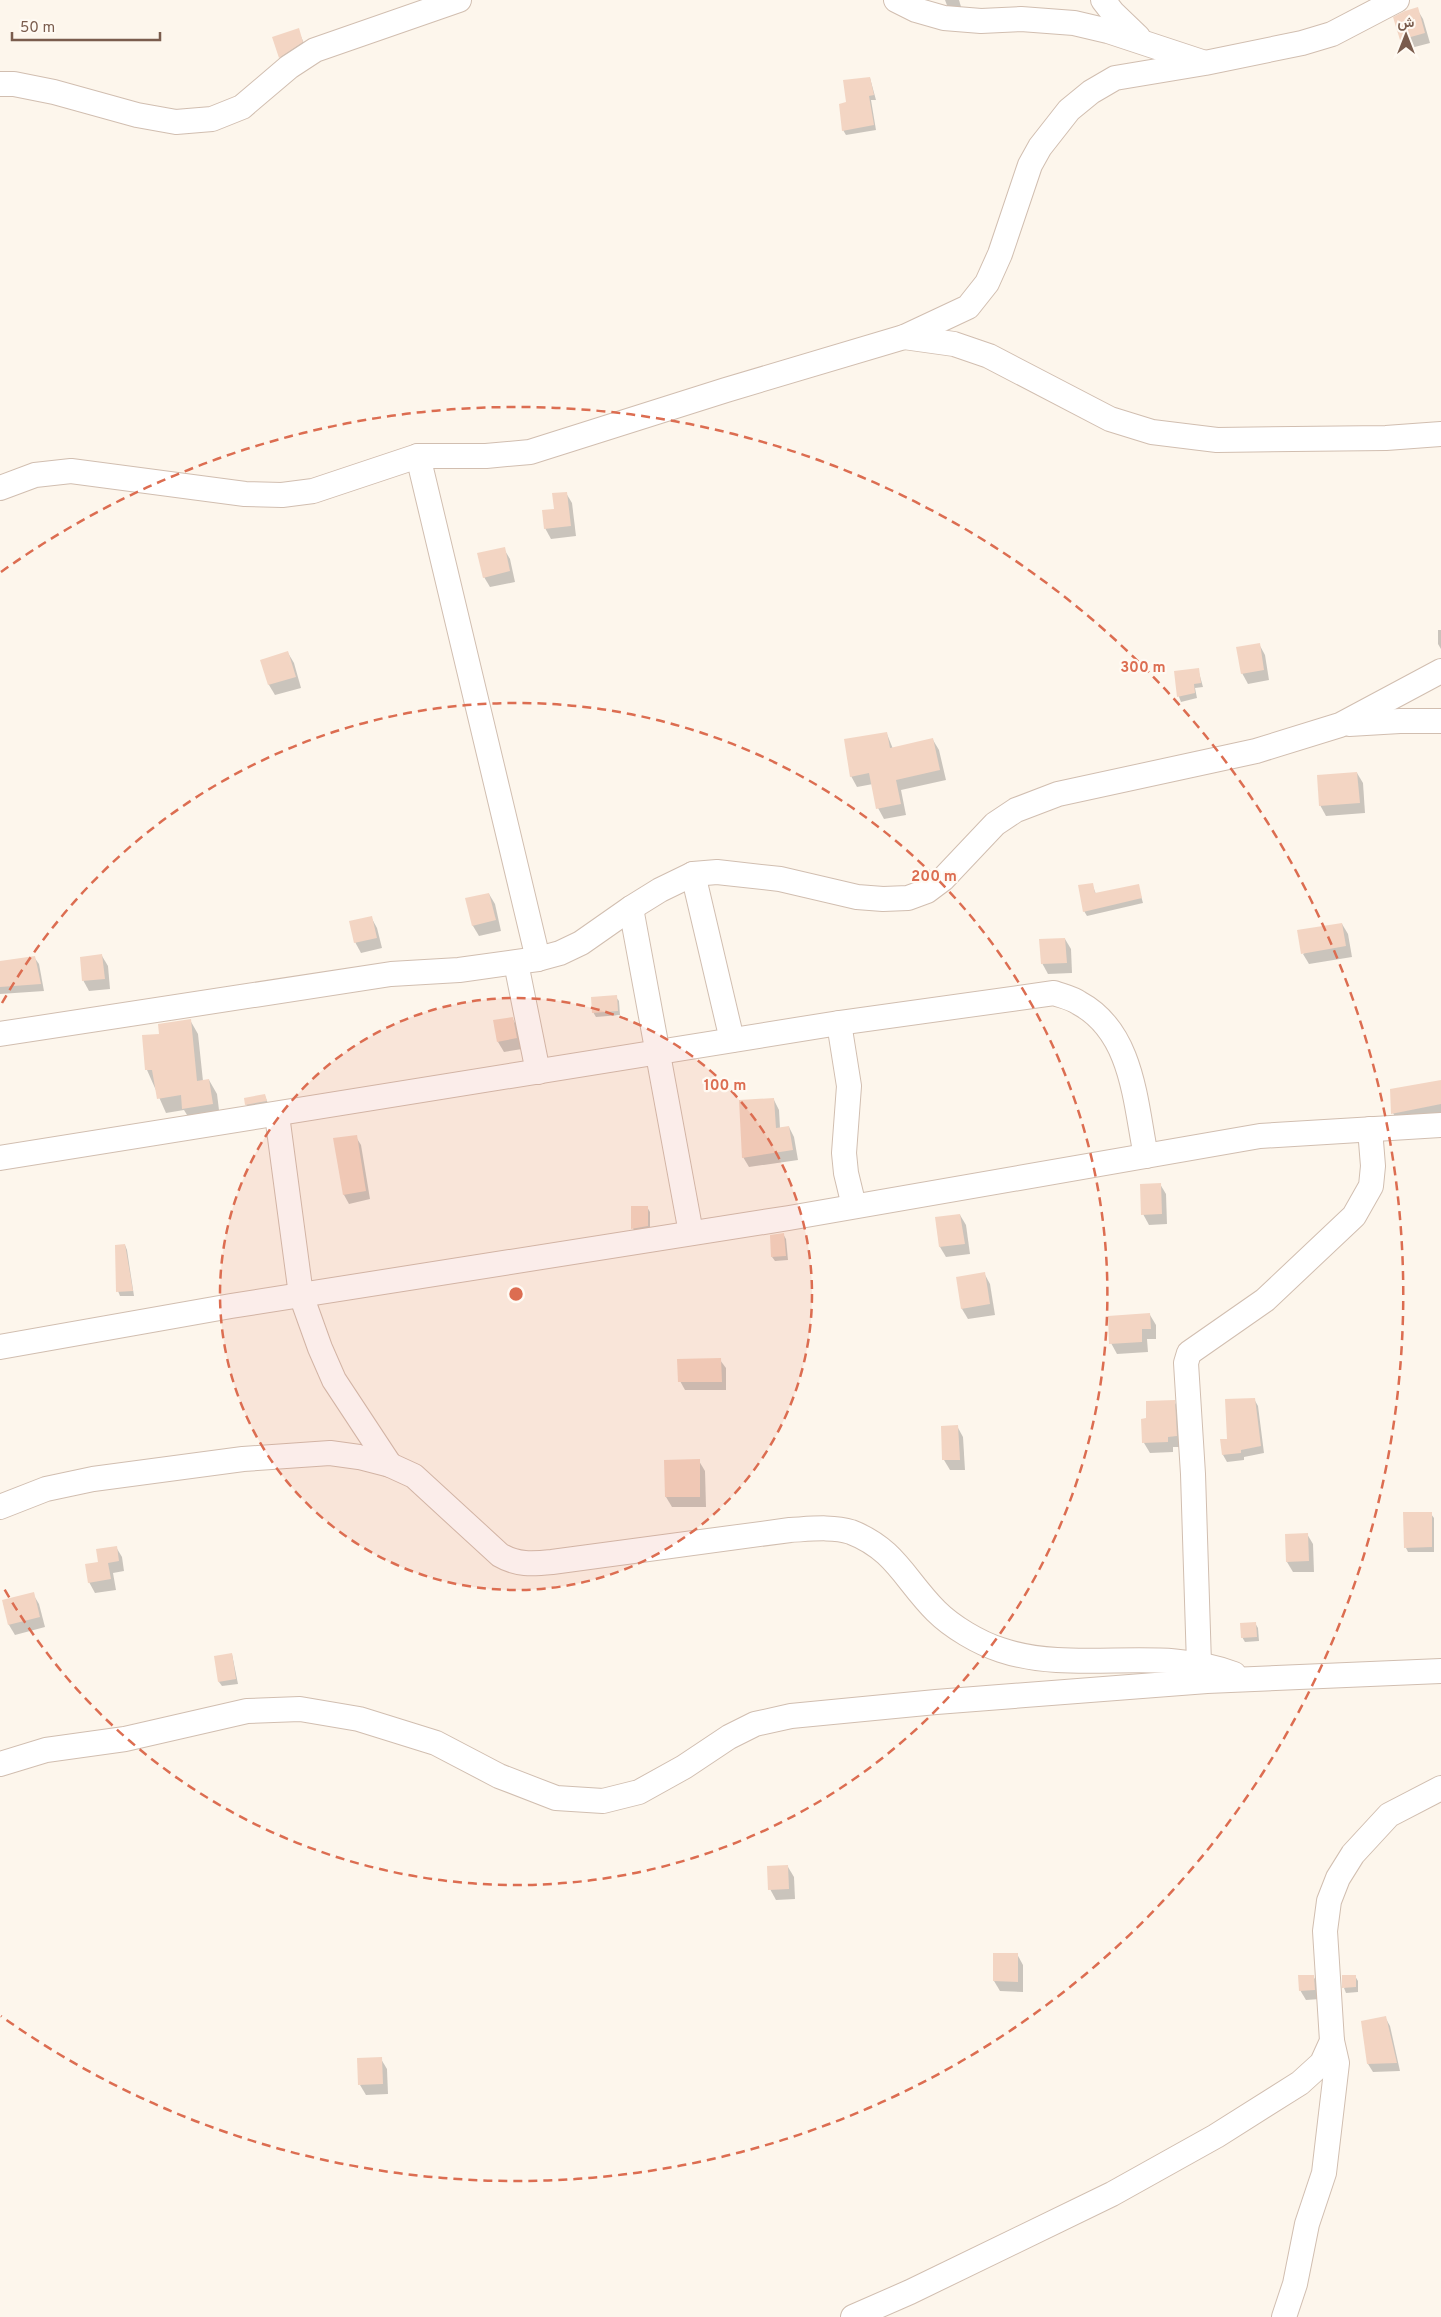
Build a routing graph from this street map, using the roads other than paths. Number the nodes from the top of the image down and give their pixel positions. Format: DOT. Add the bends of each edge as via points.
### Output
graph roads {
  1 [pos="459,0"];
  2 [pos="896,0"];
  3 [pos="1103,0"];
  4 [pos="1398,0"];
  5 [pos="1146,45"];
  6 [pos="1205,63"];
  7 [pos="0,84"];
  8 [pos="904,338"];
  9 [pos="1441,434"];
  10 [pos="418,456"];
  11 [pos="0,488"];
  12 [pos="1441,671"];
  13 [pos="1441,721"];
  14 [pos="1340,725"];
  15 [pos="693,874"];
  16 [pos="630,908"];
  17 [pos="527,961"];
  18 [pos="839,1023"];
  19 [pos="0,1034"];
  20 [pos="732,1040"];
  21 [pos="658,1052"];
  22 [pos="538,1072"];
  23 [pos="276,1115"];
  24 [pos="1441,1125"];
  25 [pos="1370,1129"];
  26 [pos="1146,1156"];
  27 [pos="0,1158"];
  28 [pos="854,1206"];
  29 [pos="691,1233"];
  30 [pos="301,1295"];
  31 [pos="0,1347"];
  32 [pos="390,1465"];
  33 [pos="0,1507"];
  34 [pos="1199,1664"];
  35 [pos="1441,1671"];
  36 [pos="1248,1680"];
  37 [pos="0,1764"];
  38 [pos="1441,1788"];
  39 [pos="1332,2041"];
  40 [pos="853,2317"];
  41 [pos="1284,2317"];
  1 -- 7 [label="street" via="316,50 289,67 242,107 212,119 176,122 137,115 54,92"];
  2 -- 5 [label="street" via="944,18 1074,23"];
  3 -- 5 [label="street"];
  4 -- 6 [label="street" via="1332,34"];
  5 -- 6 [label="street"];
  6 -- 8 [label="street" via="1115,78 1069,110 1030,165 987,283 968,307"];
  8 -- 9 [label="street" via="954,344 989,356 1110,419 1152,432 1217,440 1386,438"];
  8 -- 10 [label="street" via="530,452"];
  10 -- 11 [label="street" via="313,491 282,496 71,471 35,476"];
  10 -- 17 [label="street"];
  12 -- 14 [label="street"];
  13 -- 14 [label="street"];
  14 -- 15 [label="street" via="1256,751 1058,794 1016,810 995,824 943,879 927,891 908,898 857,897 780,879 717,872"];
  15 -- 16 [label="street"];
  15 -- 20 [label="street"];
  16 -- 17 [label="street" via="581,943 560,953"];
  16 -- 21 [label="street"];
  17 -- 19 [label="street" via="391,974"];
  17 -- 22 [label="street"];
  18 -- 20 [label="street"];
  18 -- 26 [label="street" via="1054,993 1079,1002 1100,1017 1119,1042 1129,1070"];
  18 -- 28 [label="street" via="848,1086 844,1152"];
  20 -- 21 [label="street"];
  21 -- 22 [label="street"];
  21 -- 29 [label="street"];
  22 -- 23 [label="street"];
  23 -- 27 [label="street"];
  23 -- 30 [label="street"];
  24 -- 25 [label="street"];
  25 -- 26 [label="street" via="1260,1136"];
  25 -- 34 [label="street" via="1373,1166 1370,1186 1354,1216 1265,1300 1189,1353 1186,1362"];
  26 -- 28 [label="street"];
  28 -- 29 [label="street"];
  29 -- 30 [label="street"];
  30 -- 31 [label="street"];
  30 -- 32 [label="street" via="334,1380"];
  32 -- 33 [label="street" via="330,1454 243,1459 93,1479 46,1489"];
  32 -- 34 [label="street" via="414,1476 510,1561 524,1564 552,1562 790,1530 820,1528 849,1532 873,1542 891,1556 937,1612 967,1634 1001,1650 1070,1660"];
  34 -- 36 [label="street"];
  35 -- 36 [label="street"];
  36 -- 37 [label="street" via="936,1702 791,1716 755,1724 639,1792 603,1802 556,1798 499,1776 436,1743 359,1719 300,1709 247,1711 125,1739 46,1750"];
  38 -- 39 [label="street" via="1389,1815 1353,1854 1338,1878 1329,1901 1325,1931"];
  39 -- 40 [label="street" via="1322,2063 1300,2083 1216,2136 1112,2194"];
  39 -- 41 [label="street" via="1337,2063 1324,2173 1307,2224 1295,2284"];
}
